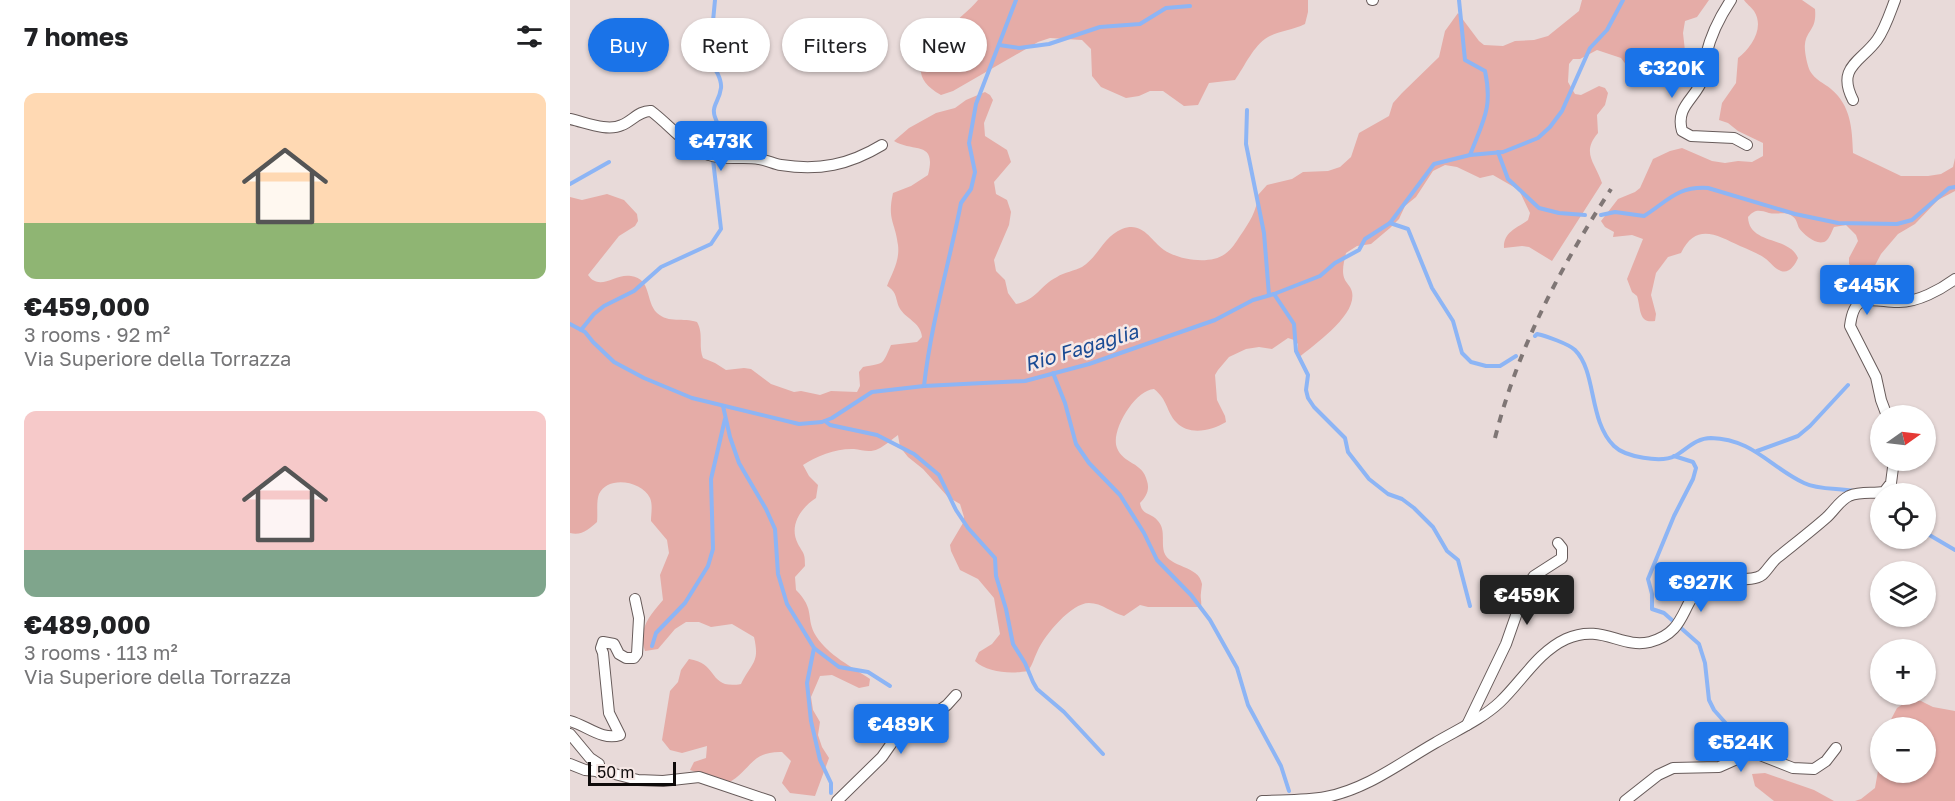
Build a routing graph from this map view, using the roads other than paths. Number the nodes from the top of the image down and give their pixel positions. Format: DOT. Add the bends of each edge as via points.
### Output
graph roads {
  1 [pos="1731,0"];
  2 [pos="1895,0"];
  3 [pos="1853,100"];
  4 [pos="570,119"];
  5 [pos="882,145"];
  6 [pos="1747,145"];
  7 [pos="1955,279"];
  8 [pos="1883,405"];
  9 [pos="1893,471"];
  10 [pos="1558,543"];
  11 [pos="634,599"];
  12 [pos="956,695"];
  13 [pos="570,721"];
  14 [pos="1467,725"];
  15 [pos="570,734"];
  16 [pos="1836,748"];
  17 [pos="570,764"];
  18 [pos="598,772"];
  19 [pos="770,801"];
  20 [pos="837,801"];
  21 [pos="1262,801"];
  22 [pos="1625,801"];
  1 -- 6 [label="street" via="1714,27 1703,77 1679,121 1682,131 1691,136 1734,138"];
  2 -- 3 [label="street" via="1877,39 1847,75 1846,88"];
  4 -- 5 [label="street" via="604,127 620,126 645,110 651,111 708,155 762,159 780,165 834,166"];
  7 -- 8 [label="street" via="1917,299 1867,300 1854,309 1850,327 1876,377"];
  9 -- 14 [label="street" via="1891,483 1884,492 1860,493 1844,499 1761,576 1725,578 1707,584 1695,593 1679,624 1667,634 1648,642 1596,633 1564,640 1547,651 1499,703"];
  10 -- 14 [label="street" via="1562,558 1534,576 1526,587 1506,644"];
  11 -- 13 [label="street" via="639,618 637,654 626,658 614,644 603,642 601,648 609,713 620,735 588,730"];
  12 -- 20 [label="street" via="924,721 904,729"];
  14 -- 21 [label="street" via="1353,789 1326,797"];
  15 -- 18 [label="street" via="599,764"];
  16 -- 22 [label="street" via="1814,769 1793,768 1760,755 1746,755 1719,767 1673,768"];
  17 -- 18 [label="street"];
  18 -- 19 [label="street" via="654,781 699,777"];
}
